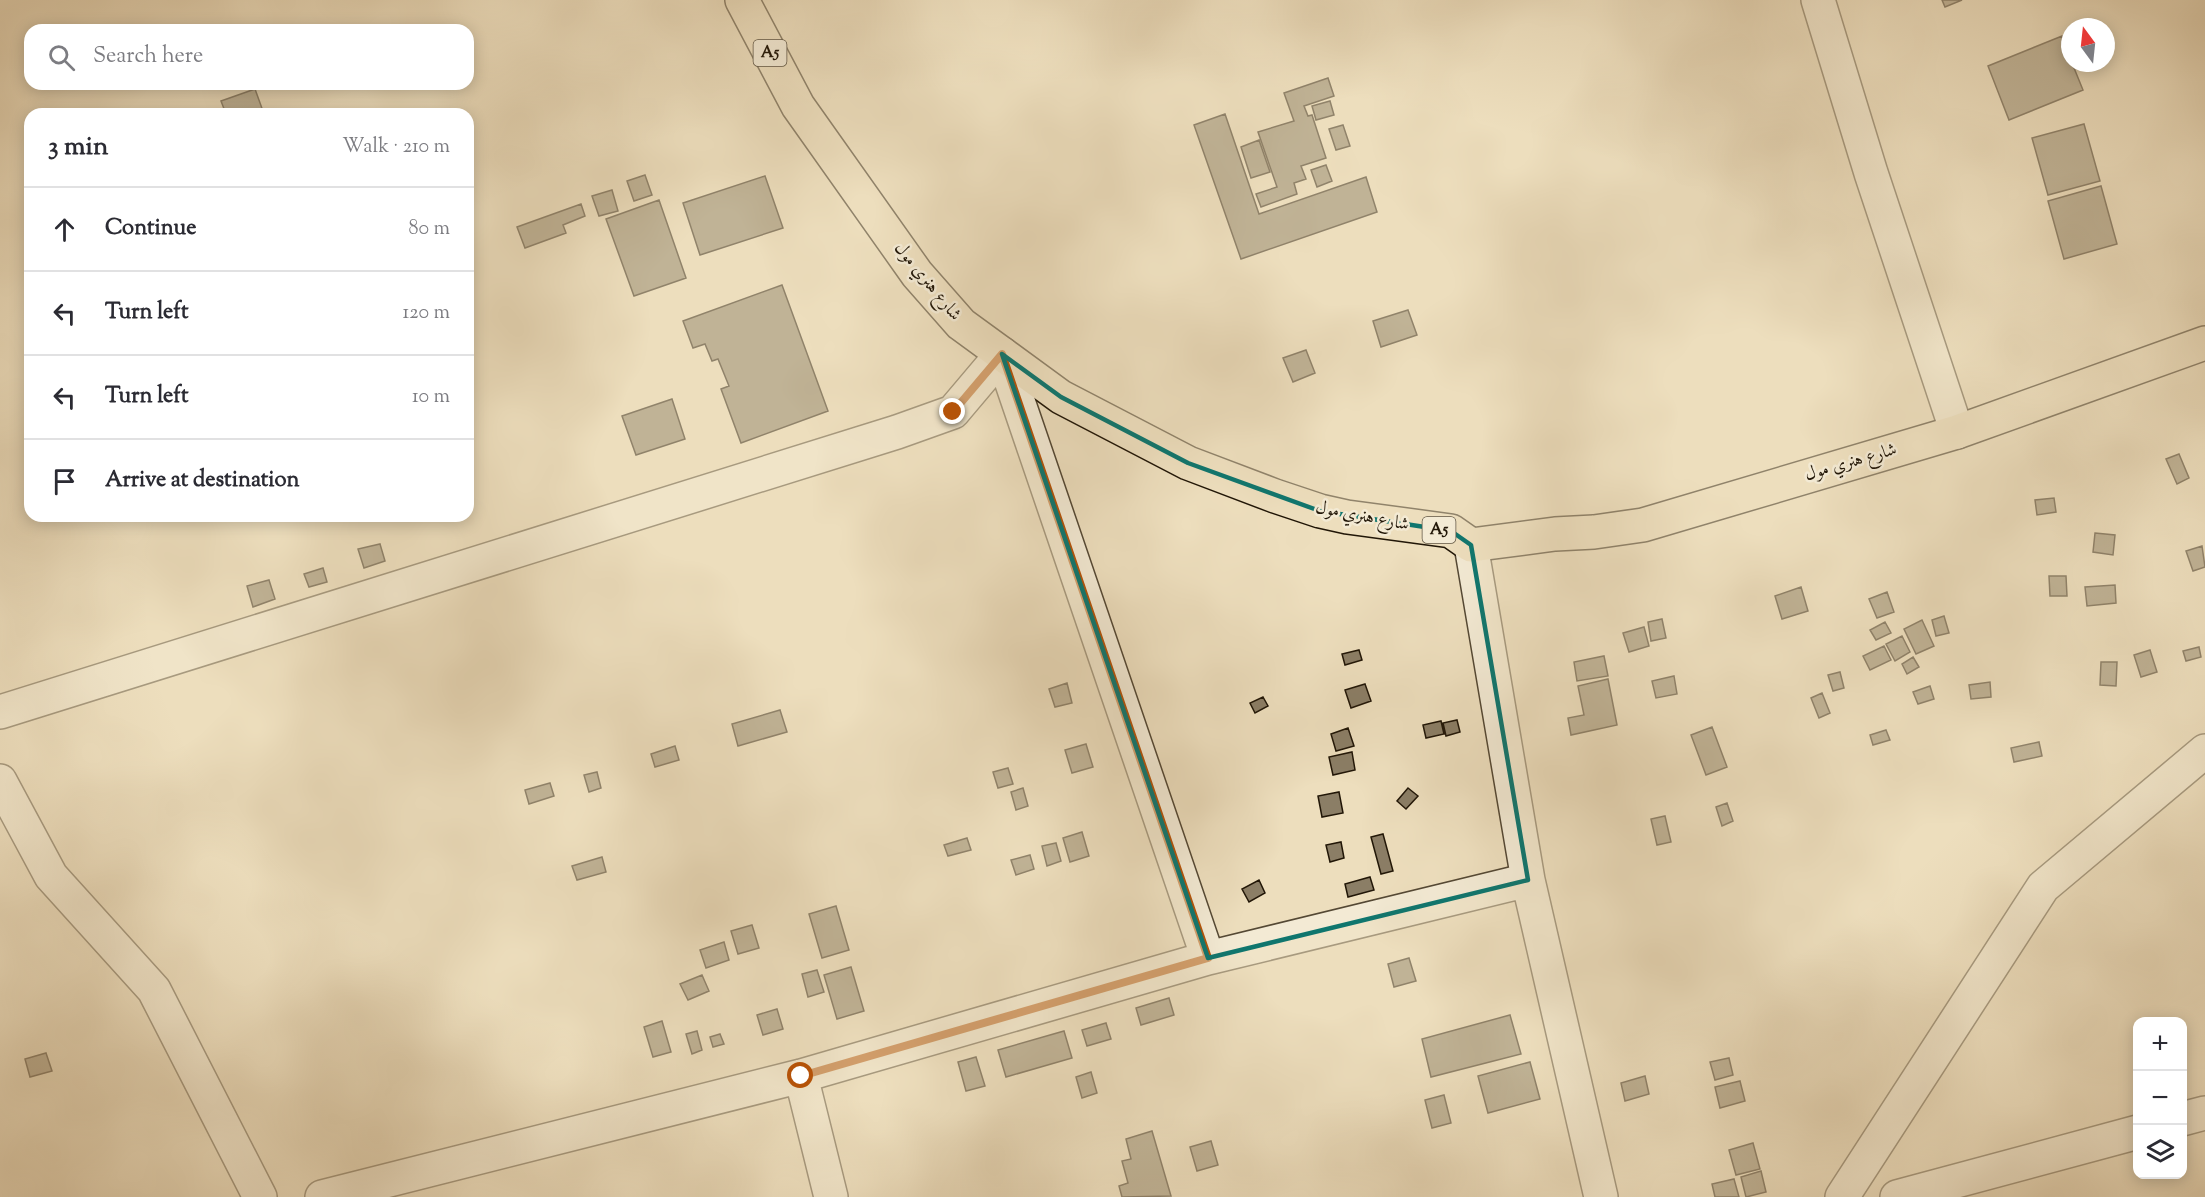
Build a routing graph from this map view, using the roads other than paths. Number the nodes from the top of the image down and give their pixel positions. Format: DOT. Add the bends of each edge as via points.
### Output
graph roads {
  1 [pos="742,0"];
  2 [pos="1818,0"];
  3 [pos="2205,343"];
  4 [pos="1002,354"];
  5 [pos="1957,432"];
  6 [pos="1471,544"];
  7 [pos="0,712"];
  8 [pos="2205,751"];
  9 [pos="0,781"];
  10 [pos="1528,880"];
  11 [pos="1208,958"];
  12 [pos="801,1076"];
  13 [pos="2205,1113"];
  14 [pos="2187,1118"];
  15 [pos="2133,1133"];
  16 [pos="260,1197"];
  17 [pos="322,1197"];
  18 [pos="831,1197"];
  19 [pos="1601,1197"];
  20 [pos="1842,1197"];
  21 [pos="1898,1197"];
  1 -- 4 [label="highway, شارع هنري مول / A5" via="798,106 917,274 961,324"];
  2 -- 5 [label="street"];
  3 -- 5 [label="highway, شارع هنري مول / A5"];
  4 -- 6 [label="highway, شارع هنري مول / A5" via="1061,397 1188,463 1320,511 1450,531"];
  4 -- 7 [label="street" via="953,412"];
  4 -- 11 [label="street"];
  5 -- 6 [label="highway, شارع هنري مول / A5" via="1642,525"];
  6 -- 10 [label="street"];
  8 -- 20 [label="street" via="2043,886"];
  9 -- 16 [label="street" via="51,876 154,990"];
  10 -- 11 [label="street"];
  10 -- 19 [label="street"];
  11 -- 12 [label="street"];
  12 -- 17 [label="street"];
  12 -- 18 [label="street"];
  13 -- 14 [label="street"];
  15 -- 21 [label="street"];
}
